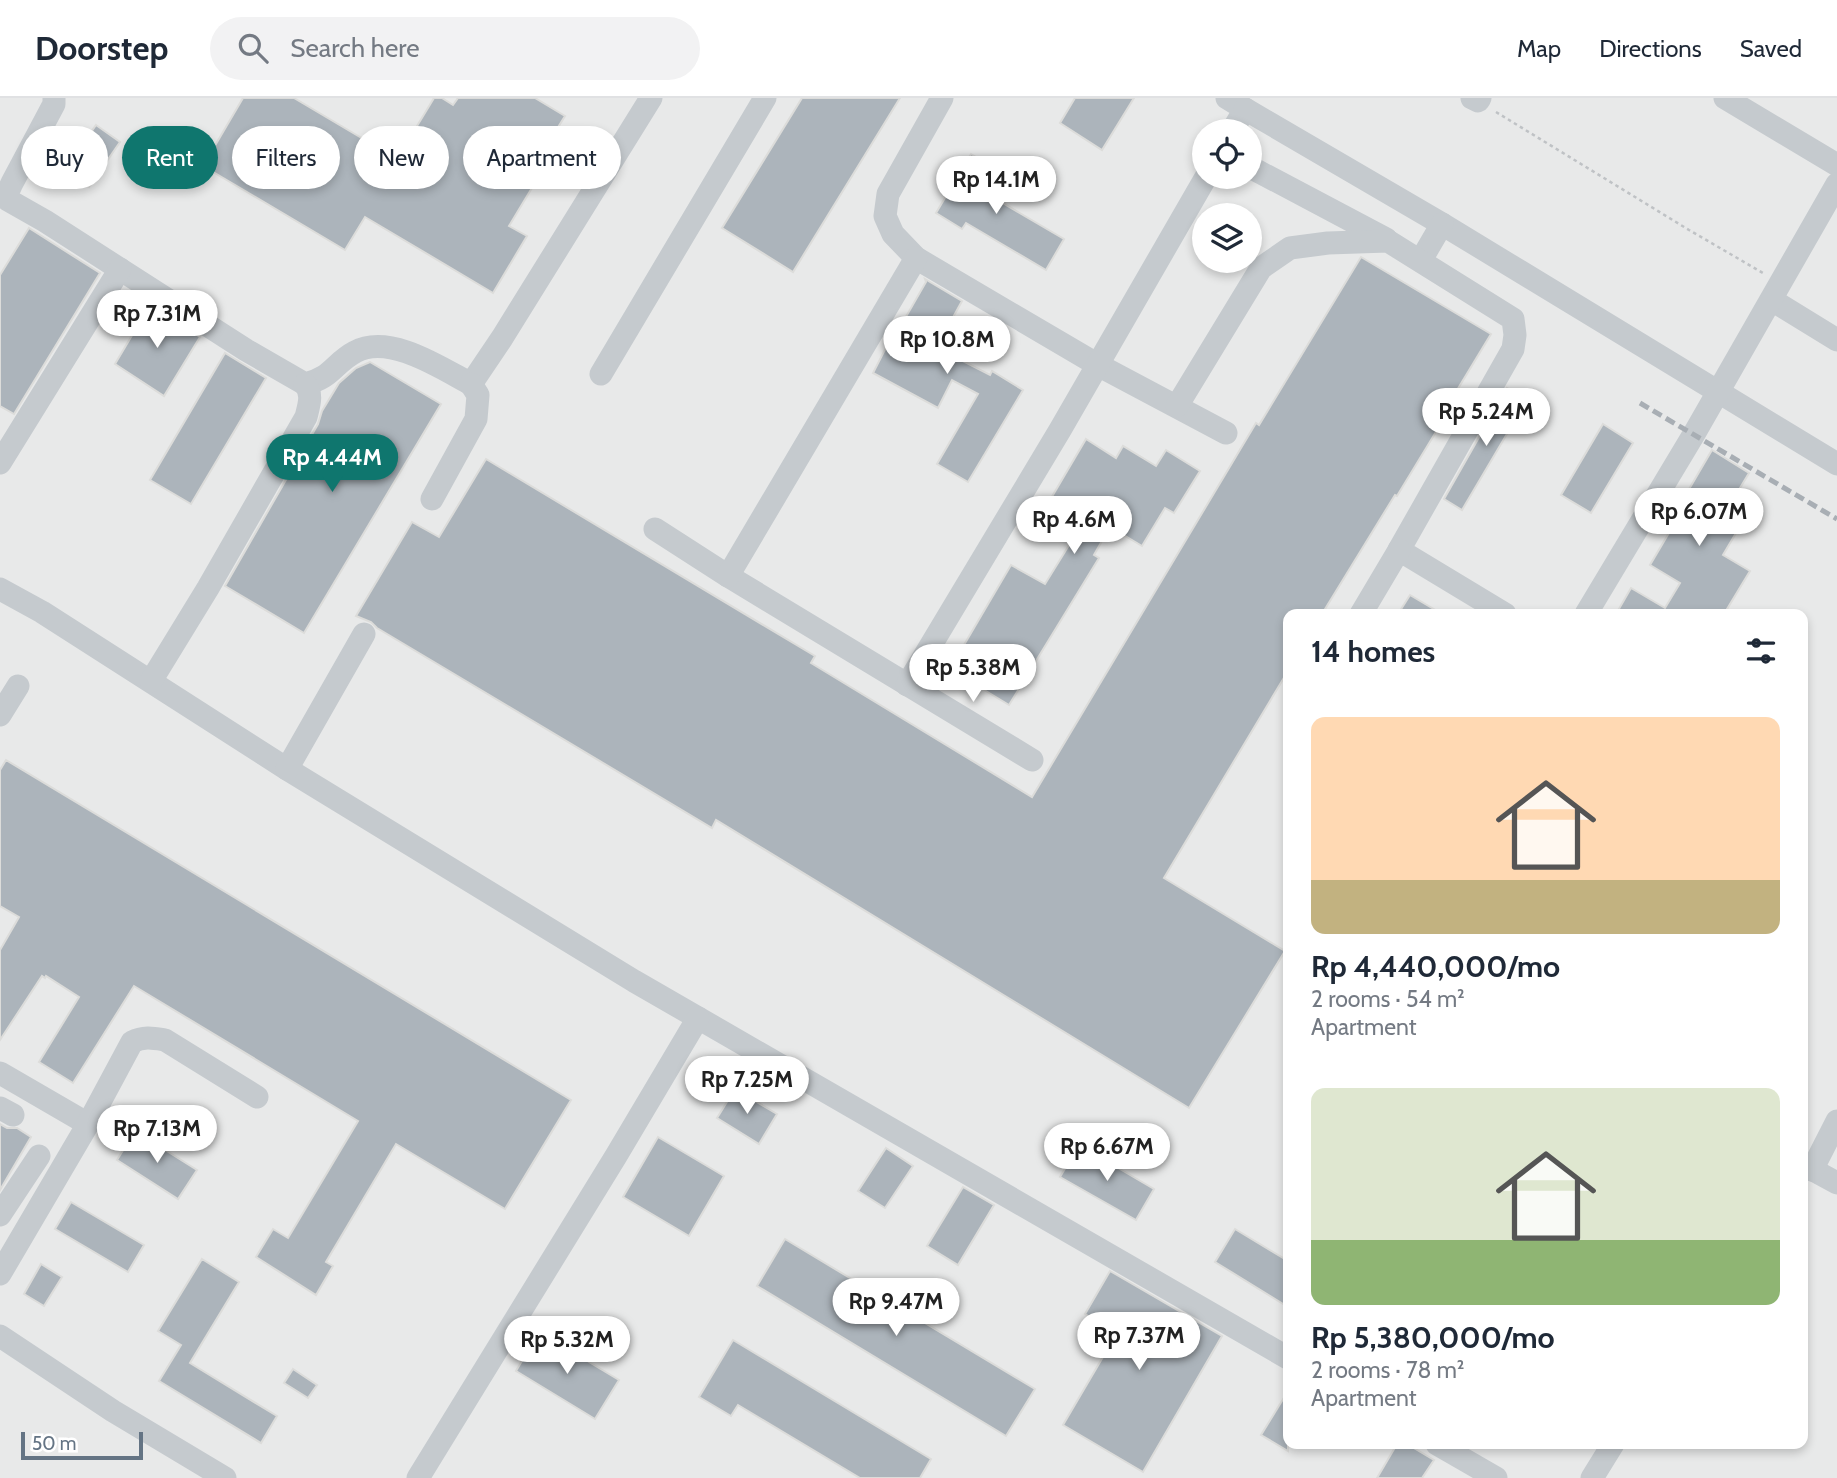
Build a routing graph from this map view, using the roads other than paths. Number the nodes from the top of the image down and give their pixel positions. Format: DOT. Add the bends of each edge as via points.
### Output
graph roads {
  1 [pos="54,98"];
  2 [pos="651,98"];
  3 [pos="765,98"];
  4 [pos="942,98"];
  5 [pos="1725,98"];
  6 [pos="1236,104"];
  7 [pos="1837,165"];
  8 [pos="1262,173"];
  9 [pos="1837,184"];
  10 [pos="1199,189"];
  11 [pos="4,204"];
  12 [pos="1442,224"];
  13 [pos="1388,241"];
  14 [pos="916,258"];
  15 [pos="1421,260"];
  16 [pos="120,269"];
  17 [pos="1771,303"];
  18 [pos="1837,340"];
  19 [pos="1098,365"];
  20 [pos="601,374"];
  21 [pos="305,384"];
  22 [pos="471,384"];
  23 [pos="1718,391"];
  24 [pos="1177,406"];
  25 [pos="1226,433"];
  26 [pos="0,463"];
  27 [pos="1837,464"];
  28 [pos="432,499"];
  29 [pos="655,529"];
  30 [pos="1399,550"];
  31 [pos="729,576"];
  32 [pos="0,589"];
  33 [pos="1364,609"];
  34 [pos="1496,609"];
  35 [pos="1589,609"];
  36 [pos="365,634"];
  37 [pos="151,681"];
  38 [pos="907,685"];
  39 [pos="18,686"];
  40 [pos="0,715"];
  41 [pos="1032,760"];
  42 [pos="287,769"];
  43 [pos="698,1018"];
  44 [pos="0,1073"];
  45 [pos="257,1097"];
  46 [pos="1837,1121"];
  47 [pos="88,1124"];
  48 [pos="39,1156"];
  49 [pos="1808,1165"];
  50 [pos="1808,1168"];
  51 [pos="1837,1183"];
  52 [pos="0,1215"];
  53 [pos="0,1274"];
  54 [pos="0,1336"];
  55 [pos="1283,1355"];
  56 [pos="1446,1449"];
  57 [pos="1610,1449"];
  58 [pos="225,1478"];
  59 [pos="418,1478"];
  60 [pos="1496,1478"];
  61 [pos="1592,1478"];
  1 -- 11 [label="lane"];
  2 -- 22 [label="lane"];
  3 -- 20 [label="lane"];
  4 -- 14 [label="lane" via="888,194 885,216 892,234"];
  5 -- 7 [label="lane"];
  6 -- 12 [label="lane"];
  8 -- 13 [label="lane"];
  9 -- 17 [label="lane"];
  10 -- 19 [label="lane"];
  11 -- 16 [label="lane" via="45,221"];
  12 -- 15 [label="lane"];
  12 -- 23 [label="lane"];
  13 -- 15 [label="lane"];
  13 -- 24 [label="lane" via="1290,248 1261,268"];
  14 -- 19 [label="lane"];
  14 -- 31 [label="lane"];
  15 -- 30 [label="lane" via="1513,319 1514,342"];
  16 -- 21 [label="lane"];
  16 -- 26 [label="lane"];
  17 -- 18 [label="lane"];
  17 -- 23 [label="lane"];
  19 -- 24 [label="lane"];
  19 -- 38 [label="lane"];
  21 -- 22 [label="lane" via="326,376 356,351 378,346 402,350"];
  21 -- 37 [label="lane" via="310,390 306,417"];
  22 -- 28 [label="lane" via="478,395 476,419"];
  23 -- 27 [label="lane"];
  23 -- 35 [label="lane"];
  24 -- 25 [label="lane"];
  29 -- 31 [label="lane"];
  30 -- 33 [label="lane"];
  30 -- 34 [label="lane"];
  31 -- 38 [label="lane"];
  32 -- 37 [label="lane"];
  36 -- 42 [label="lane"];
  37 -- 42 [label="lane"];
  38 -- 41 [label="lane"];
  39 -- 40 [label="lane"];
  42 -- 43 [label="lane"];
  43 -- 55 [label="lane"];
  43 -- 59 [label="lane"];
  44 -- 47 [label="lane"];
  45 -- 47 [label="lane" via="165,1040 141,1038 132,1042"];
  46 -- 49 [label="lane"];
  47 -- 53 [label="lane"];
  48 -- 52 [label="lane"];
  50 -- 51 [label="lane"];
  54 -- 58 [label="lane"];
  56 -- 60 [label="lane"];
  57 -- 61 [label="lane"];
}
